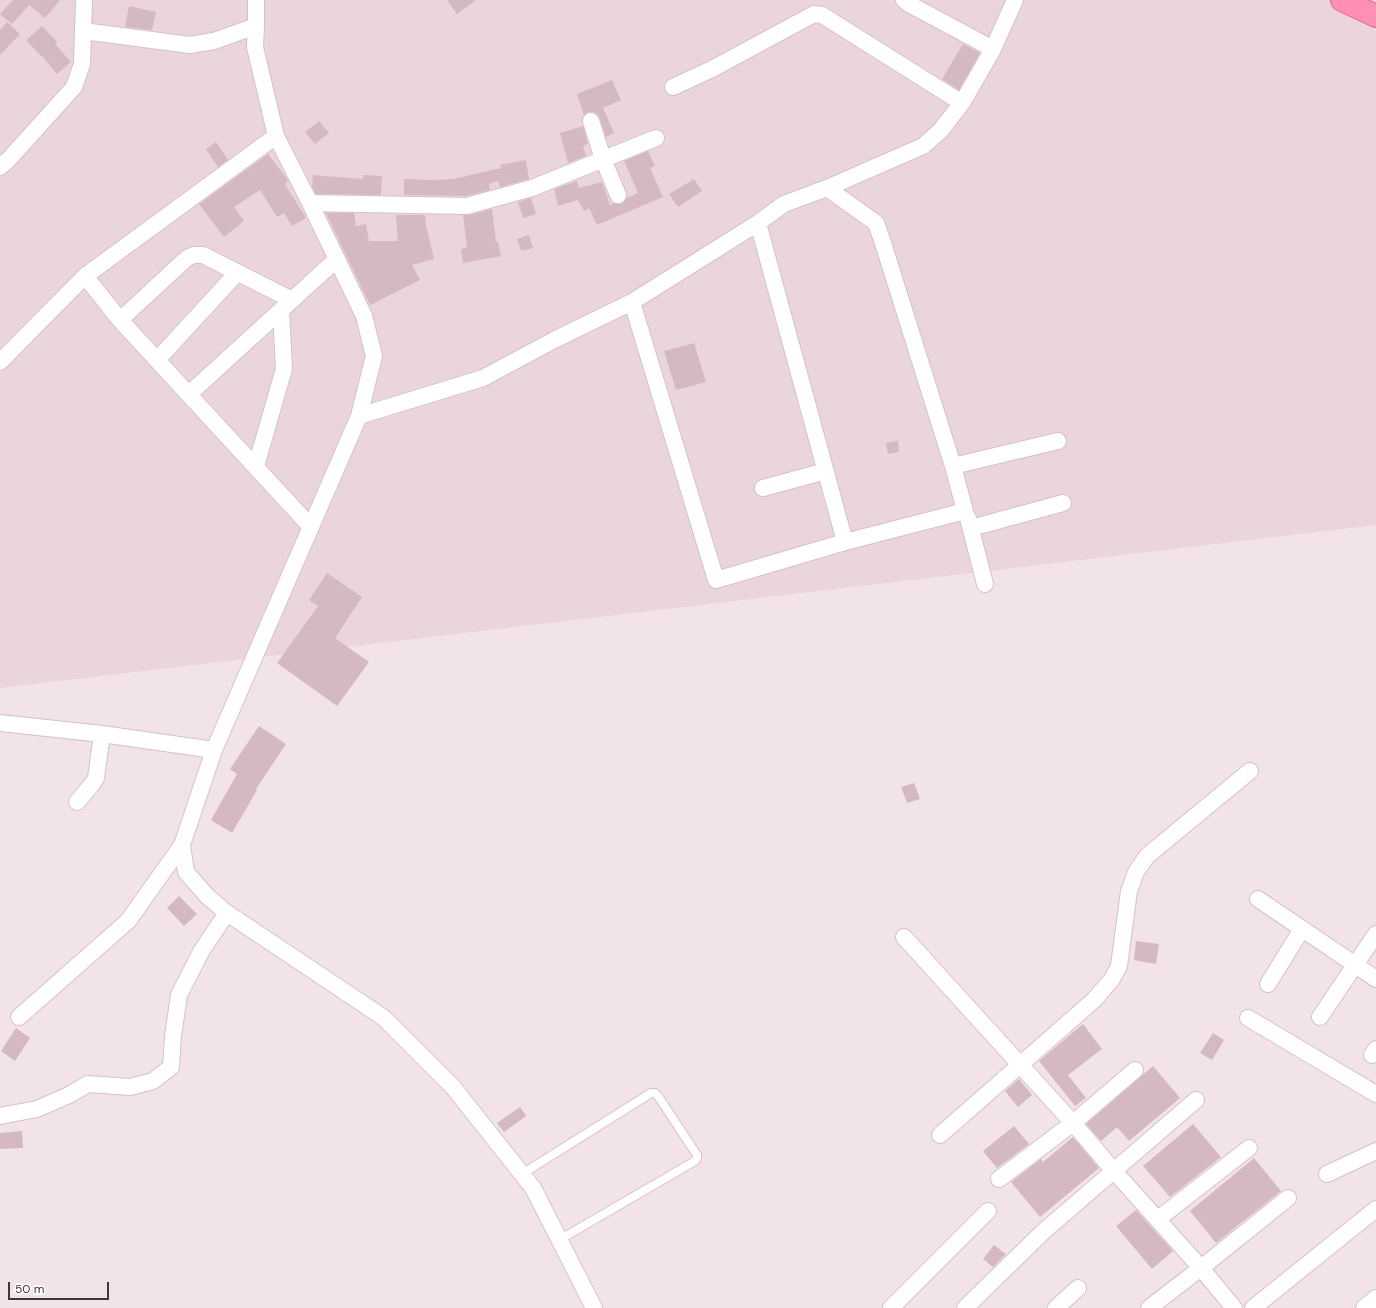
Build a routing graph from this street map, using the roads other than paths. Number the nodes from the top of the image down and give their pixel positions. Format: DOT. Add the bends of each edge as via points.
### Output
graph roads {
  1 [pos="84,0"];
  2 [pos="256,0"];
  3 [pos="904,0"];
  4 [pos="1015,0"];
  5 [pos="1342,0"];
  6 [pos="1376,16"];
  7 [pos="256,26"];
  8 [pos="83,31"];
  9 [pos="993,49"];
  10 [pos="673,87"];
  11 [pos="962,103"];
  12 [pos="591,120"];
  13 [pos="276,136"];
  14 [pos="656,138"];
  15 [pos="3,159"];
  16 [pos="603,160"];
  17 [pos="827,188"];
  18 [pos="618,195"];
  19 [pos="310,203"];
  20 [pos="758,222"];
  21 [pos="336,259"];
  22 [pos="237,273"];
  23 [pos="85,276"];
  24 [pos="632,302"];
  25 [pos="286,305"];
  26 [pos="120,320"];
  27 [pos="157,360"];
  28 [pos="0,362"];
  29 [pos="189,394"];
  30 [pos="359,416"];
  31 [pos="1058,441"];
  32 [pos="256,466"];
  33 [pos="953,466"];
  34 [pos="826,471"];
  35 [pos="763,488"];
  36 [pos="1063,503"];
  37 [pos="965,511"];
  38 [pos="312,527"];
  39 [pos="971,528"];
  40 [pos="845,542"];
  41 [pos="985,584"];
  42 [pos="0,723"];
  43 [pos="102,734"];
  44 [pos="214,750"];
  45 [pos="1250,771"];
  46 [pos="77,802"];
  47 [pos="182,845"];
  48 [pos="1258,899"];
  49 [pos="227,913"];
  50 [pos="1302,929"];
  51 [pos="1376,934"];
  52 [pos="904,937"];
  53 [pos="1355,965"];
  54 [pos="1376,979"];
  55 [pos="1268,984"];
  56 [pos="1320,1016"];
  57 [pos="19,1017"];
  58 [pos="1248,1018"];
  59 [pos="1020,1064"];
  60 [pos="1135,1070"];
  61 [pos="1376,1094"];
  62 [pos="1196,1100"];
  63 [pos="0,1116"];
  64 [pos="1073,1122"];
  65 [pos="940,1135"];
  66 [pos="1249,1148"];
  67 [pos="1376,1151"];
  68 [pos="1114,1171"];
  69 [pos="522,1174"];
  70 [pos="1327,1174"];
  71 [pos="999,1179"];
  72 [pos="1288,1198"];
  73 [pos="1376,1209"];
  74 [pos="988,1211"];
  75 [pos="1158,1219"];
  76 [pos="559,1240"];
  77 [pos="1201,1268"];
  78 [pos="1078,1288"];
  79 [pos="1376,1298"];
  80 [pos="594,1308"];
  81 [pos="891,1308"];
  82 [pos="965,1308"];
  83 [pos="1056,1308"];
  84 [pos="1149,1308"];
  85 [pos="1234,1308"];
  86 [pos="1253,1308"];
  87 [pos="1364,1308"];
  1 -- 8 [label="street"];
  2 -- 7 [label="street"];
  3 -- 9 [label="street"];
  4 -- 9 [label="street"];
  5 -- 6 [label="main road"];
  7 -- 8 [label="street" via="214,41 190,45"];
  7 -- 13 [label="street" via="255,47"];
  8 -- 15 [label="street" via="82,64 74,87"];
  9 -- 11 [label="street"];
  10 -- 11 [label="street" via="814,14 822,14"];
  11 -- 17 [label="street" via="940,131 923,146"];
  12 -- 16 [label="street"];
  13 -- 19 [label="street"];
  13 -- 23 [label="street"];
  14 -- 16 [label="street"];
  16 -- 18 [label="street"];
  16 -- 19 [label="street" via="532,188 467,206"];
  17 -- 20 [label="street" via="784,204"];
  17 -- 33 [label="street" via="876,223"];
  19 -- 21 [label="street"];
  20 -- 24 [label="street"];
  20 -- 34 [label="street"];
  21 -- 25 [label="street"];
  21 -- 30 [label="street" via="364,316 374,356"];
  22 -- 25 [label="street"];
  22 -- 26 [label="street" via="203,255 194,255 187,258"];
  22 -- 27 [label="street"];
  23 -- 26 [label="street"];
  23 -- 28 [label="street"];
  24 -- 30 [label="street" via="483,378"];
  24 -- 40 [label="street" via="716,580"];
  25 -- 29 [label="street"];
  25 -- 32 [label="street" via="284,369"];
  26 -- 27 [label="street"];
  27 -- 29 [label="street"];
  29 -- 32 [label="street"];
  30 -- 38 [label="street"];
  31 -- 33 [label="street"];
  32 -- 38 [label="street"];
  33 -- 37 [label="street"];
  34 -- 35 [label="street"];
  34 -- 40 [label="street"];
  36 -- 39 [label="street"];
  37 -- 39 [label="street"];
  37 -- 40 [label="street"];
  38 -- 44 [label="street"];
  39 -- 41 [label="street"];
  42 -- 43 [label="street"];
  43 -- 44 [label="street"];
  43 -- 46 [label="street" via="96,778"];
  44 -- 47 [label="street"];
  45 -- 59 [label="street" via="1147,856 1136,872 1129,891 1118,966 1112,979 1094,1000"];
  47 -- 49 [label="street" via="186,872 207,896"];
  47 -- 57 [label="street" via="128,921"];
  48 -- 50 [label="street"];
  49 -- 63 [label="street" via="202,950 179,995 171,1067 153,1081 130,1087 88,1084 37,1109"];
  49 -- 69 [label="street" via="384,1018 453,1087"];
  50 -- 53 [label="street"];
  50 -- 55 [label="street"];
  51 -- 53 [label="street"];
  52 -- 59 [label="street"];
  53 -- 54 [label="street"];
  53 -- 56 [label="street"];
  58 -- 61 [label="street"];
  59 -- 64 [label="street"];
  59 -- 65 [label="street"];
  60 -- 64 [label="street"];
  62 -- 68 [label="street"];
  64 -- 68 [label="street"];
  64 -- 71 [label="street"];
  66 -- 75 [label="street"];
  67 -- 70 [label="street"];
  68 -- 75 [label="street"];
  68 -- 82 [label="street" via="1044,1231"];
  69 -- 76 [label="street" via="533,1188"];
  69 -- 76 [label="lane" via="651,1093 658,1096 696,1155 695,1161"];
  72 -- 77 [label="street"];
  73 -- 86 [label="street"];
  74 -- 81 [label="street"];
  75 -- 77 [label="street"];
  76 -- 80 [label="street"];
  77 -- 84 [label="street"];
  77 -- 85 [label="street"];
  78 -- 83 [label="street"];
  79 -- 87 [label="street"];
}
